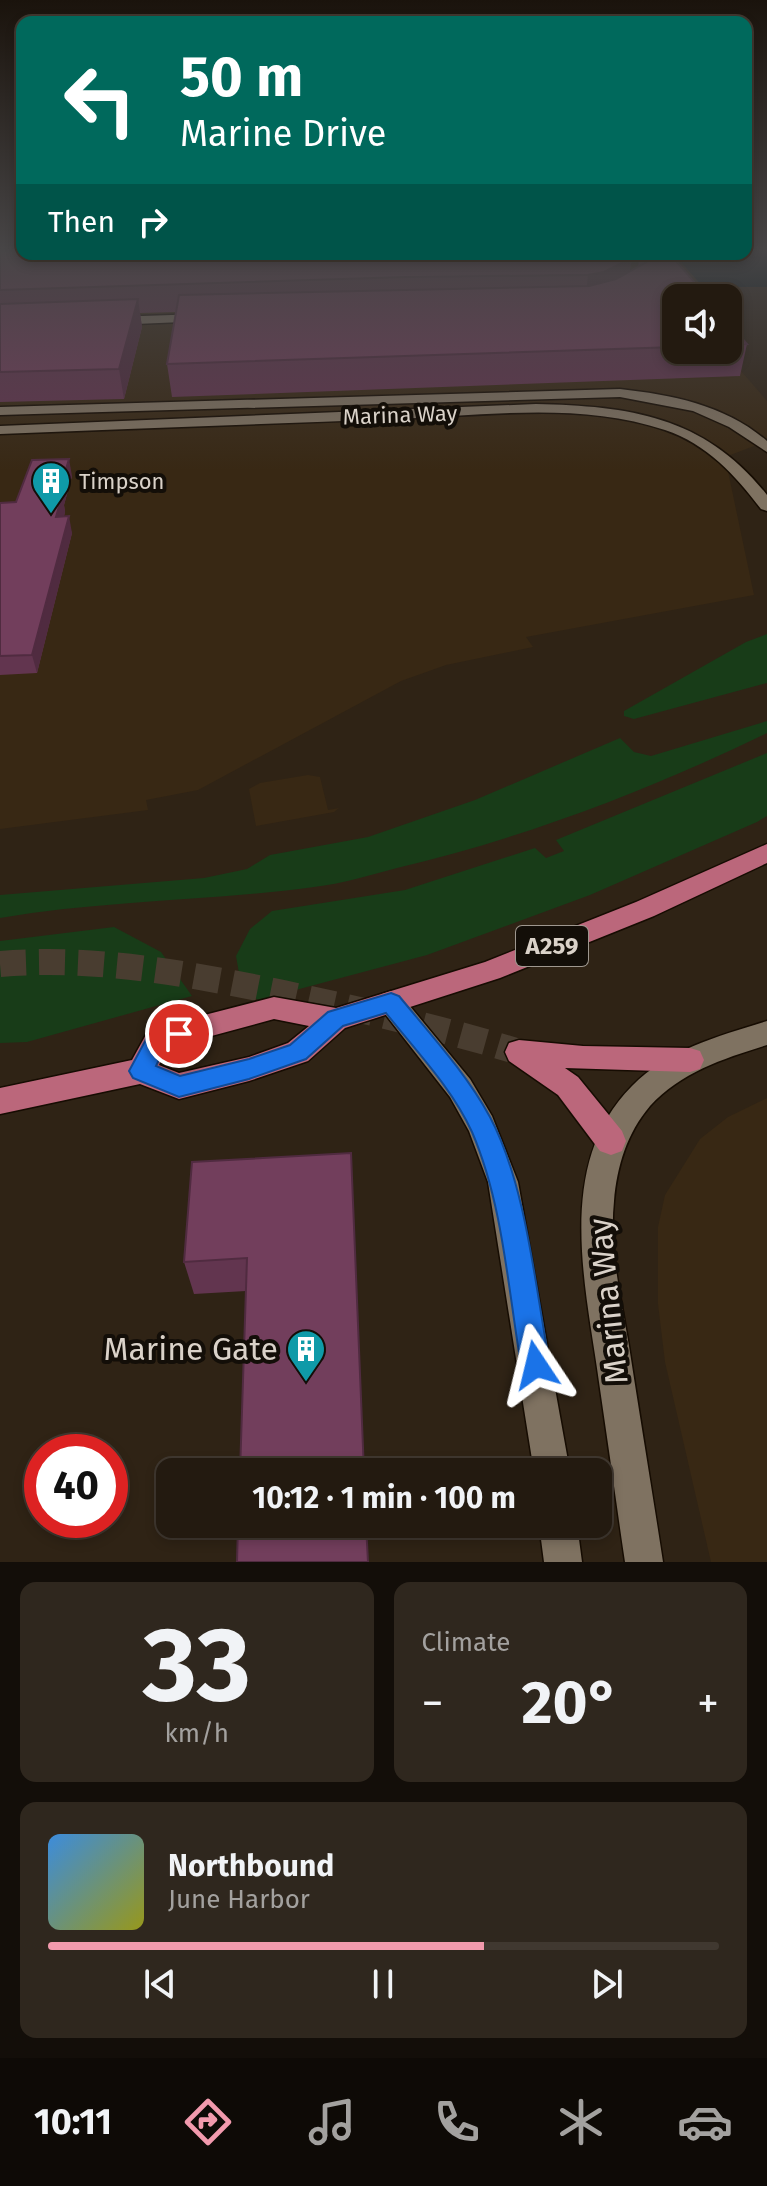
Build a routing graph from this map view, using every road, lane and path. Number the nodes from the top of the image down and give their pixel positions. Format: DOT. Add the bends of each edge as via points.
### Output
graph roads {
  1 [pos="0,411"];
  2 [pos="0,430"];
  3 [pos="767,448"];
  4 [pos="767,506"];
  5 [pos="767,853"];
  6 [pos="391,1002"];
  7 [pos="336,1019"];
  8 [pos="767,1033"];
  9 [pos="690,1060"];
  10 [pos="141,1071"];
  11 [pos="0,1101"];
  12 [pos="611,1141"];
  13 [pos="550,1458"];
  14 [pos="560,1538"];
  15 [pos="563,1562"];
  16 [pos="644,1562"];
  1 -- 3 [label="street, Marina Way" via="620,393 701,407"];
  2 -- 4 [label="street, Marina Way" via="595,412 657,423 701,440 734,464"];
  5 -- 6 [label="main road, A259" via="491,971"];
  6 -- 7 [label="main road, A259"];
  6 -- 13 [label="street" via="460,1088 482,1126 503,1182"];
  7 -- 10 [label="main road, A259" via="298,1052 249,1069 179,1086"];
  7 -- 10 [label="main road, A259" via="274,1008 158,1039"];
  8 -- 9 [label="street, Marina Way"];
  9 -- 12 [label="street, Marina Way" via="642,1093"];
  9 -- 12 [label="main road" via="519,1052 568,1086"];
  10 -- 11 [label="main road"];
  12 -- 16 [label="street, Marina Way" via="601,1171 596,1232"];
  14 -- 15 [label="street"];
}
